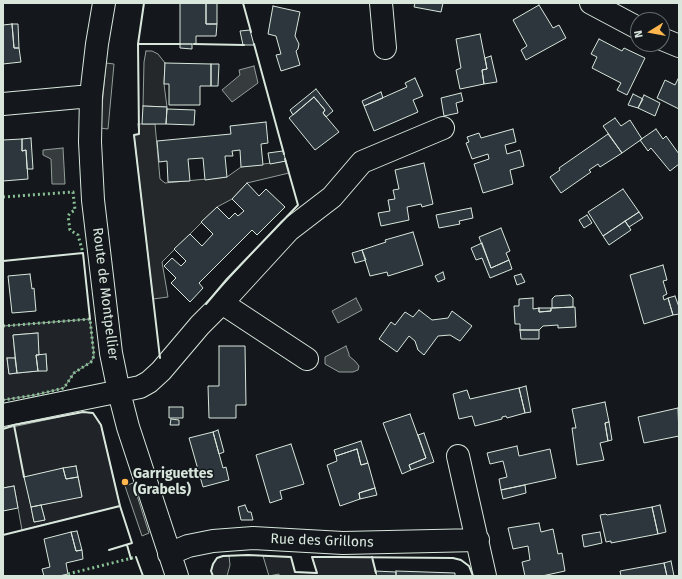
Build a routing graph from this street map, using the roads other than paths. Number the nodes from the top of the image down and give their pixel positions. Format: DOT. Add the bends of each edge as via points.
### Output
graph roads {
  1 [pos="104,3"];
  2 [pos="381,3"];
  3 [pos="591,3"];
  4 [pos="630,24"];
  5 [pos="385,48"];
  6 [pos="91,96"];
  7 [pos="3,104"];
  8 [pos="443,128"];
  9 [pos="222,303"];
  10 [pos="307,359"];
  11 [pos="118,392"];
  12 [pos="3,415"];
  13 [pos="458,456"];
  14 [pos="478,540"];
  15 [pos="169,554"];
  16 [pos="177,576"];
  17 [pos="485,576"];
  1 -- 6 [label="street, Route de Montpellier"];
  2 -- 5 [label="street"];
  3 -- 4 [label="street"];
  6 -- 7 [label="street"];
  6 -- 11 [label="street, Route de Montpellier" via="90,156 94,200 111,353"];
  8 -- 9 [label="street" via="362,162 332,197 289,230"];
  9 -- 10 [label="street"];
  9 -- 11 [label="street" via="200,324 161,371 140,387"];
  11 -- 12 [label="street"];
  11 -- 15 [label="street, Route de Montpellier"];
  13 -- 14 [label="street"];
  14 -- 15 [label="street, Rue des Grillons" via="343,543 253,538 213,541 188,546"];
  14 -- 17 [label="street"];
  15 -- 16 [label="street, Route de Montpellier"];
}
